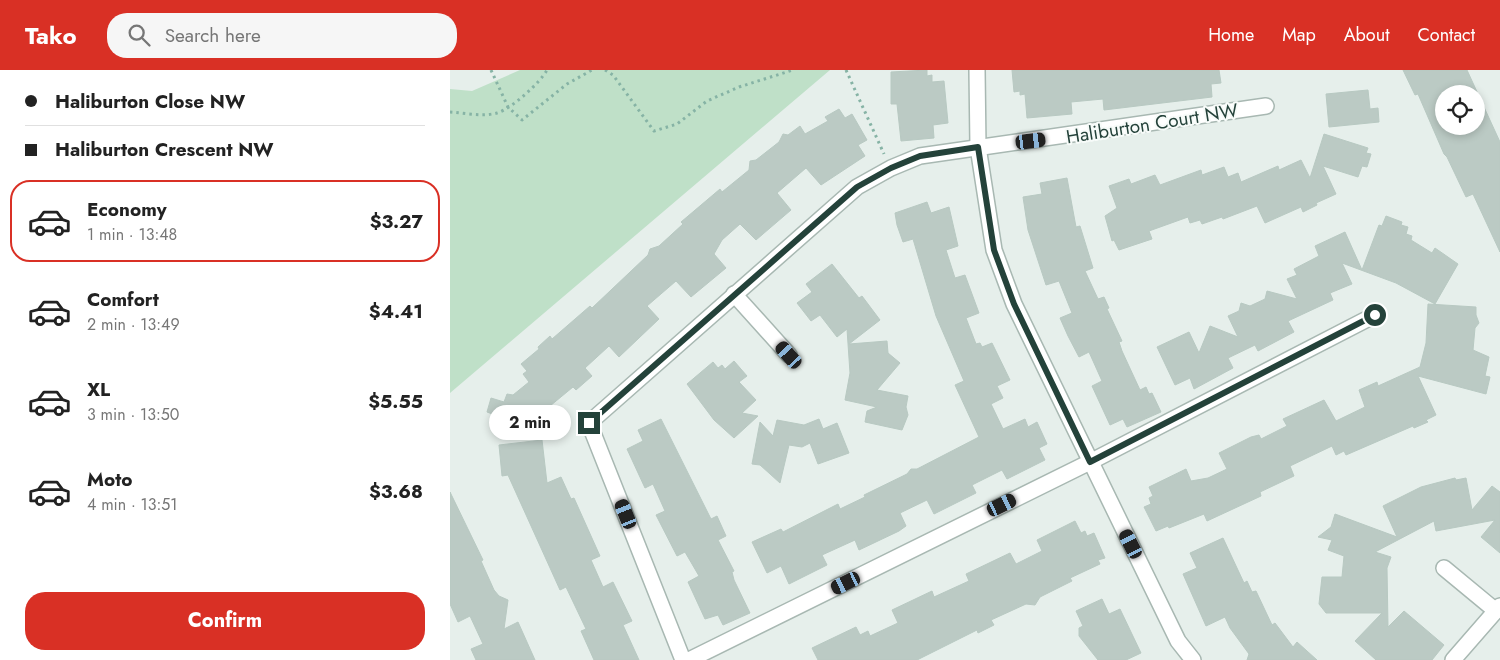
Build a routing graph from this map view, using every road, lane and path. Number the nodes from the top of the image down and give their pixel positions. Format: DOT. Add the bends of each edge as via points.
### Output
graph roads {
  1 [pos="491,70"];
  2 [pos="547,70"];
  3 [pos="592,70"];
  4 [pos="605,70"];
  5 [pos="794,70"];
  6 [pos="846,70"];
  7 [pos="977,70"];
  8 [pos="1266,106"];
  9 [pos="508,107"];
  10 [pos="450,112"];
  11 [pos="978,147"];
  12 [pos="891,168"];
  13 [pos="734,294"];
  14 [pos="1375,315"];
  15 [pos="789,355"];
  16 [pos="1090,462"];
  17 [pos="1444,568"];
  18 [pos="1498,609"];
  19 [pos="683,660"];
  20 [pos="690,660"];
  21 [pos="1193,660"];
  22 [pos="1453,660"];
  1 -- 9 [label="path"];
  2 -- 9 [label="path" via="542,79"];
  3 -- 9 [label="path" via="567,84 522,120"];
  4 -- 5 [label="path" via="613,75 654,131 678,124 707,101 739,87"];
  6 -- 12 [label="path"];
  7 -- 11 [label="street"];
  8 -- 11 [label="street, Haliburton Court NW"];
  9 -- 10 [label="path" via="498,113 481,115"];
  11 -- 12 [label="street, Haliburton Court NW" via="920,156"];
  11 -- 16 [label="street" via="994,250 1014,304"];
  12 -- 13 [label="street, Haliburton Court NW" via="857,187"];
  13 -- 15 [label="street"];
  13 -- 19 [label="street, Haliburton Court NW" via="589,423"];
  14 -- 16 [label="street"];
  16 -- 20 [label="street"];
  16 -- 21 [label="street" via="1178,641"];
  17 -- 18 [label="street"];
  18 -- 22 [label="street"];
}
